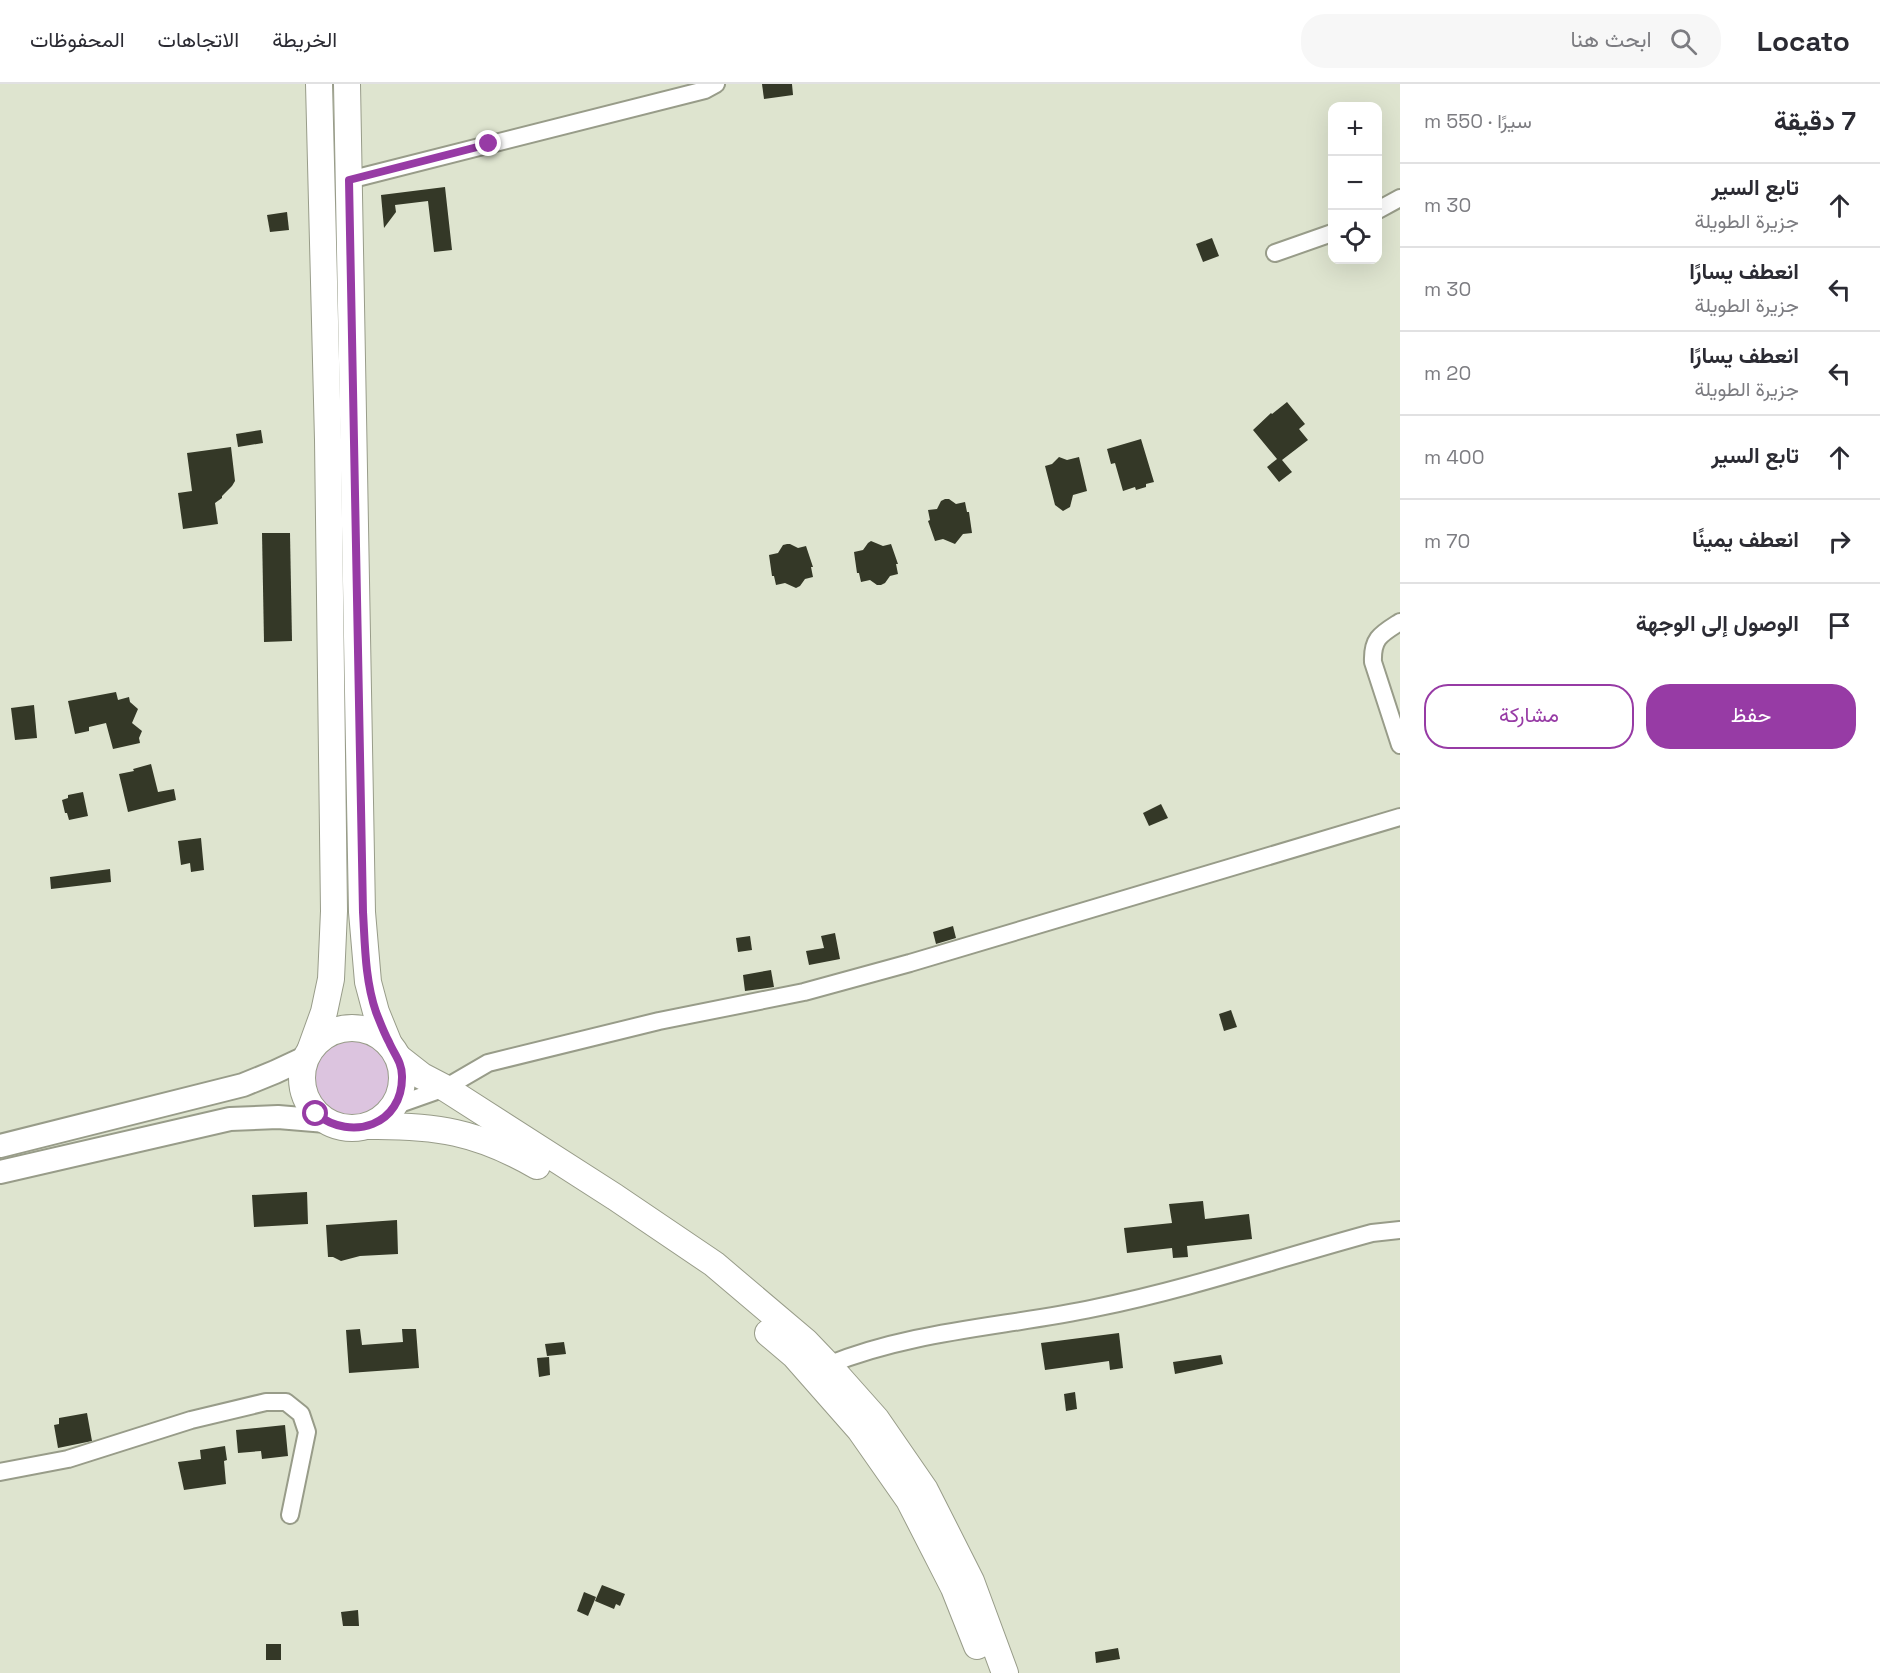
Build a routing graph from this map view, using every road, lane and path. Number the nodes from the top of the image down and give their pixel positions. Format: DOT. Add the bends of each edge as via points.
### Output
graph roads {
  1 [pos="319,84"];
  2 [pos="347,84"];
  3 [pos="716,84"];
  4 [pos="349,180"];
  5 [pos="1400,198"];
  6 [pos="1382,207"];
  7 [pos="1328,233"];
  8 [pos="1275,253"];
  9 [pos="1400,622"];
  10 [pos="1400,745"];
  11 [pos="1400,817"];
  12 [pos="394,1051"];
  13 [pos="308,1053"];
  14 [pos="445,1088"];
  15 [pos="394,1106"];
  16 [pos="326,1121"];
  17 [pos="368,1126"];
  18 [pos="0,1146"];
  19 [pos="0,1172"];
  20 [pos="1400,1230"];
  21 [pos="828,1365"];
  22 [pos="0,1472"];
  23 [pos="290,1515"];
  24 [pos="987,1673"];
  25 [pos="1005,1673"];
  1 -- 13 [label="main road" via="334,911 331,979 324,1012"];
  2 -- 4 [label="main road"];
  3 -- 4 [label="street" via="705,90"];
  4 -- 12 [label="main road" via="363,912 368,982 376,1012"];
  5 -- 6 [label="street"];
  7 -- 8 [label="street"];
  9 -- 10 [label="street" via="1377,638 1372,649"];
  11 -- 14 [label="street" via="804,992 659,1021 497,1060"];
  12 -- 13 [label="main road" via="371,1031 350,1027 328,1033"];
  12 -- 14 [label="main road" via="422,1076"];
  12 -- 15 [label="main road" via="402,1074 401,1091"];
  13 -- 16 [label="main road" via="302,1070 303,1093 316,1114"];
  13 -- 18 [label="main road" via="243,1084"];
  14 -- 15 [label="street"];
  14 -- 21 [label="main road" via="714,1264"];
  15 -- 17 [label="main road"];
  16 -- 17 [label="main road" via="339,1127"];
  16 -- 19 [label="main road" via="230,1119"];
  17 -- 24 [label="main road" via="432,1128 472,1136 511,1151 566,1183 702,1275 794,1355 861,1430 909,1500 954,1588"];
  20 -- 21 [label="street" via="1372,1233 1137,1299 887,1344"];
  21 -- 25 [label="main road" via="876,1419 925,1490 971,1581"];
  22 -- 23 [label="street" via="68,1459 191,1420 266,1402 286,1402 301,1414 307,1432"];
}
